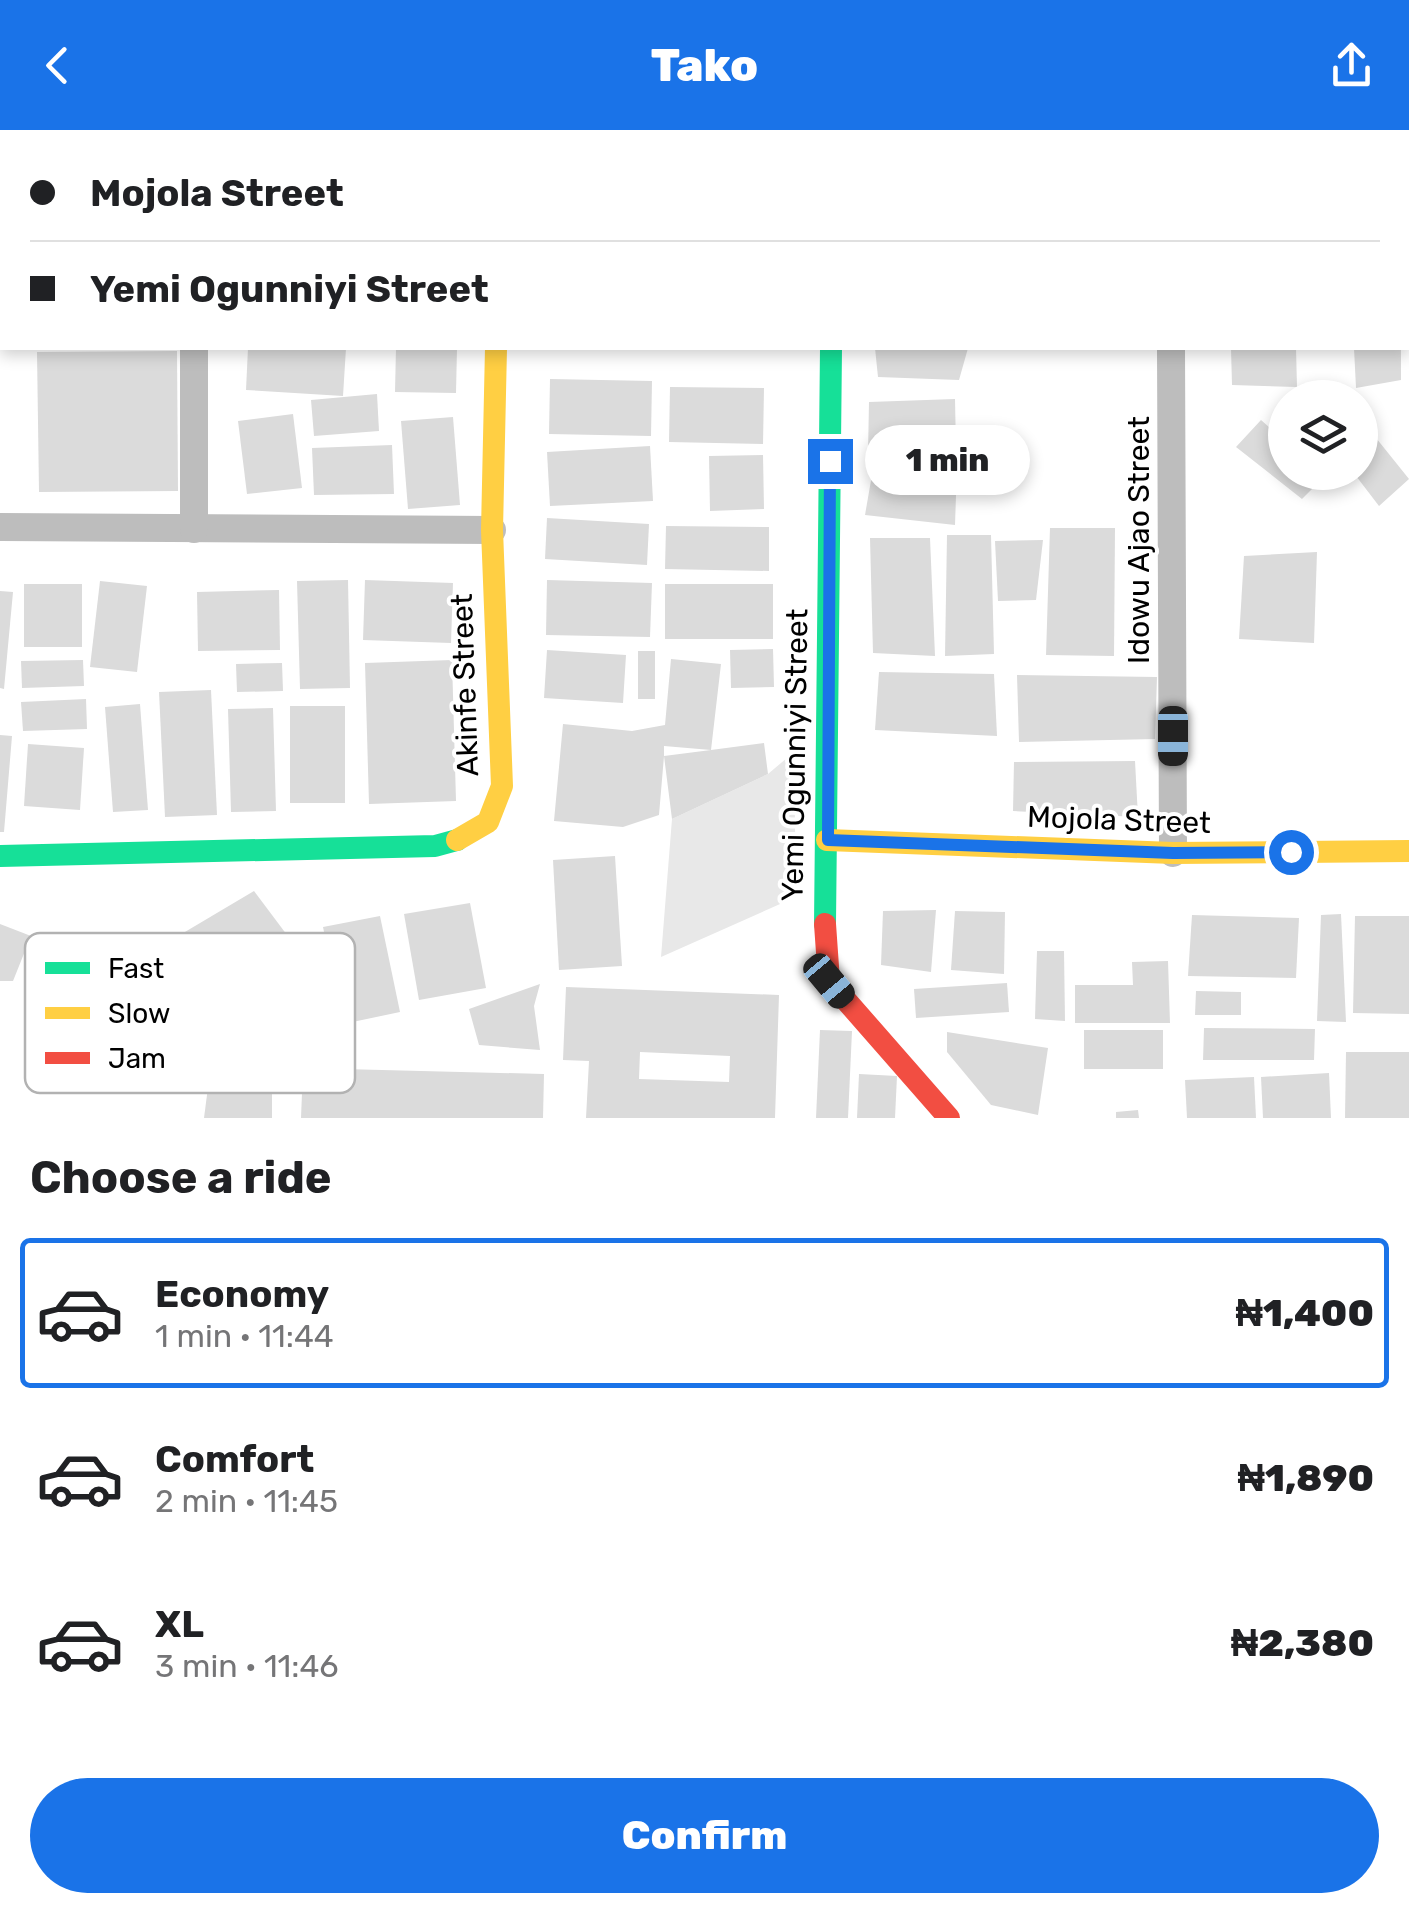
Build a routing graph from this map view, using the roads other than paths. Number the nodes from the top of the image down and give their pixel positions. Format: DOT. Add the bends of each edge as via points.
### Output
graph roads {
  1 [pos="194,350"];
  2 [pos="496,350"];
  3 [pos="831,350"];
  4 [pos="1171,350"];
  5 [pos="0,527"];
  6 [pos="194,528"];
  7 [pos="492,530"];
  8 [pos="828,840"];
  9 [pos="1409,850"];
  10 [pos="1173,853"];
  11 [pos="0,856"];
  12 [pos="949,1118"];
  1 -- 6 [label="street"];
  2 -- 7 [label="street, Akinfe Street"];
  3 -- 8 [label="street, Yemi Ogunniyi Street"];
  4 -- 10 [label="street, Idowu Ajao Street"];
  5 -- 6 [label="street"];
  6 -- 7 [label="street"];
  7 -- 11 [label="street, Akinfe Street" via="502,786 486,826 435,846"];
  8 -- 10 [label="street, Mojola Street"];
  8 -- 12 [label="street, Yemi Ogunniyi Street" via="823,884 829,981"];
  9 -- 10 [label="street, Mojola Street"];
}
